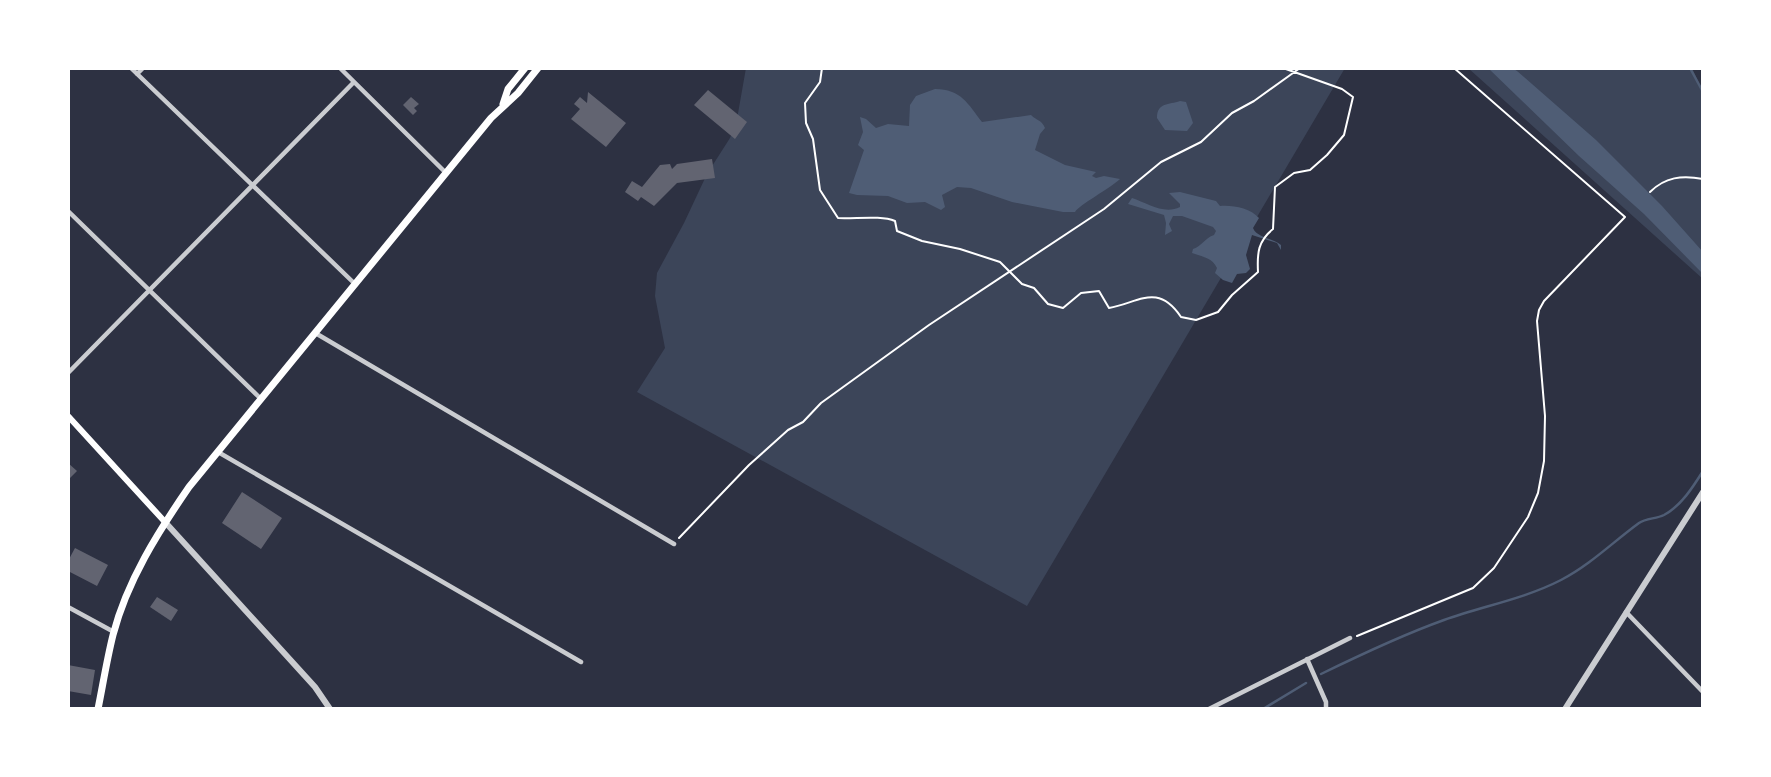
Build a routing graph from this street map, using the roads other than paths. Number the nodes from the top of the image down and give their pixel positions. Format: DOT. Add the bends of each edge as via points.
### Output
graph roads {
  1 [pos="131,68"];
  2 [pos="143,68"];
  3 [pos="340,68"];
  4 [pos="525,68"];
  5 [pos="537,68"];
  6 [pos="137,74"];
  7 [pos="354,82"];
  8 [pos="501,108"];
  9 [pos="447,173"];
  10 [pos="254,186"];
  11 [pos="68,211"];
  12 [pos="355,284"];
  13 [pos="150,290"];
  14 [pos="317,334"];
  15 [pos="68,373"];
  16 [pos="262,400"];
  17 [pos="68,416"];
  18 [pos="218,452"];
  19 [pos="1703,492"];
  20 [pos="165,522"];
  21 [pos="674,544"];
  22 [pos="68,607"];
  23 [pos="1626,612"];
  24 [pos="114,632"];
  25 [pos="1350,638"];
  26 [pos="1307,659"];
  27 [pos="581,662"];
  28 [pos="1703,692"];
  29 [pos="98,709"];
  30 [pos="330,709"];
  31 [pos="1209,709"];
  32 [pos="1326,709"];
  33 [pos="1565,709"];
  1 -- 6 [label="street"];
  2 -- 6 [label="street"];
  3 -- 7 [label="street"];
  4 -- 8 [label="main road" via="508,89"];
  5 -- 8 [label="main road"];
  6 -- 10 [label="street"];
  7 -- 9 [label="street"];
  7 -- 10 [label="street"];
  8 -- 9 [label="main road"];
  9 -- 12 [label="main road"];
  10 -- 12 [label="street"];
  10 -- 13 [label="street"];
  11 -- 13 [label="street"];
  12 -- 14 [label="main road"];
  13 -- 15 [label="street"];
  13 -- 16 [label="street"];
  14 -- 16 [label="main road"];
  14 -- 21 [label="street"];
  16 -- 18 [label="main road"];
  17 -- 20 [label="main road"];
  18 -- 20 [label="main road"];
  18 -- 27 [label="street"];
  19 -- 23 [label="street"];
  20 -- 24 [label="main road" via="133,581"];
  20 -- 30 [label="street" via="316,687"];
  22 -- 24 [label="street"];
  23 -- 28 [label="street"];
  23 -- 33 [label="street"];
  24 -- 29 [label="main road"];
  25 -- 26 [label="street"];
  26 -- 31 [label="street"];
  26 -- 32 [label="street"];
}
